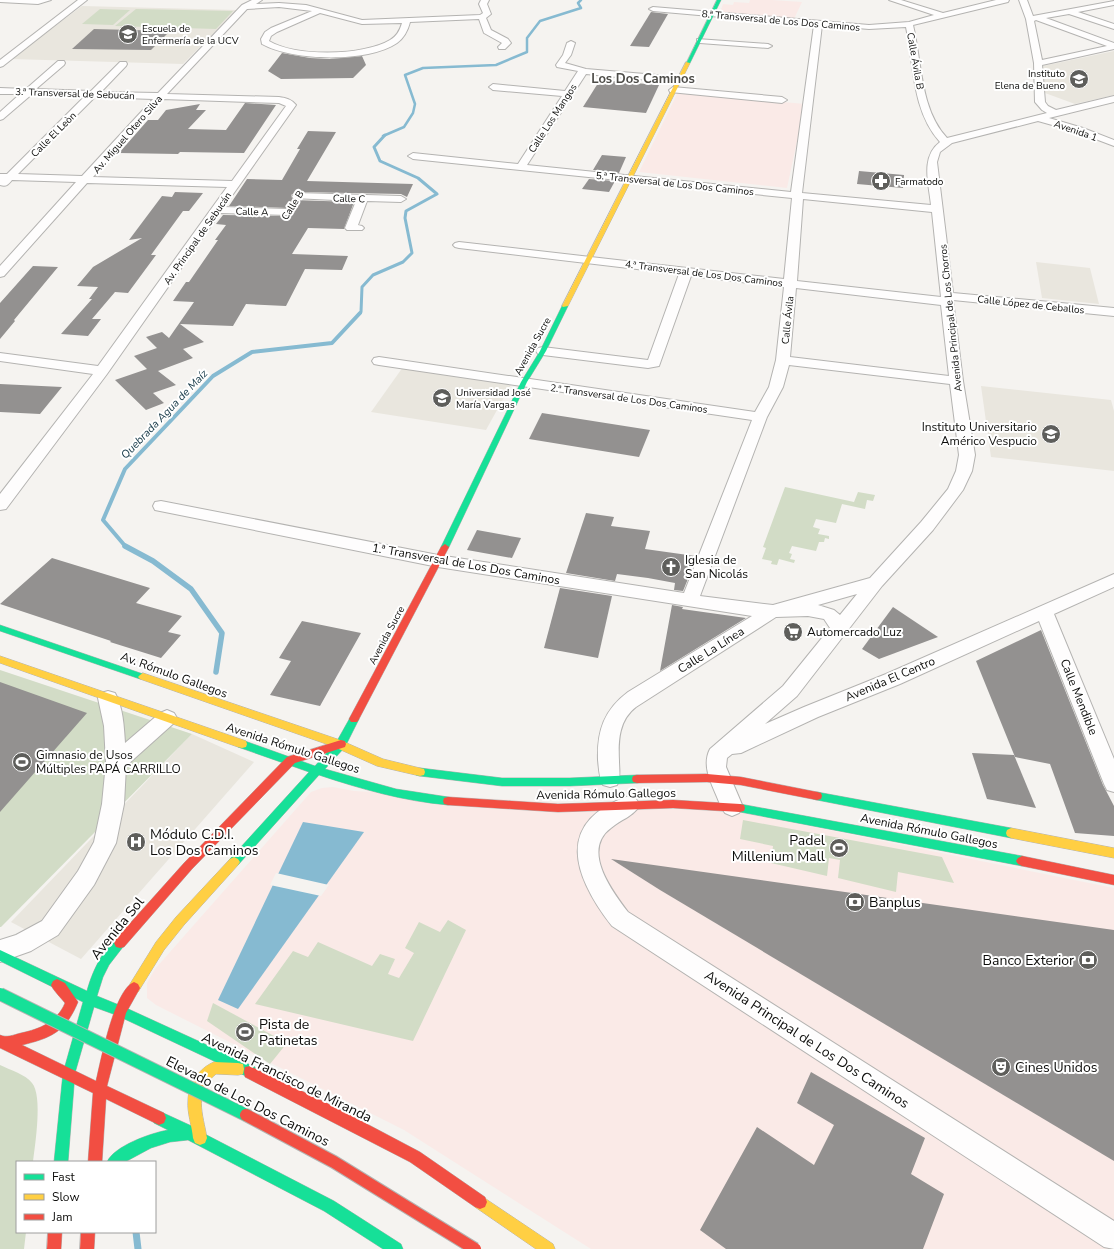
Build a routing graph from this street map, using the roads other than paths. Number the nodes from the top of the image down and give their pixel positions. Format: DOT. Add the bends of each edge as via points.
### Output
graph roads {
  1 [pos="0,0"];
  2 [pos="47,0"];
  3 [pos="83,0"];
  4 [pos="258,0"];
  5 [pos="485,0"];
  6 [pos="719,0"];
  7 [pos="893,0"];
  8 [pos="1005,0"];
  9 [pos="1023,0"];
  10 [pos="1084,0"];
  11 [pos="1114,3"];
  12 [pos="1101,6"];
  13 [pos="245,7"];
  14 [pos="653,9"];
  15 [pos="320,10"];
  16 [pos="1114,10"];
  17 [pos="1071,12"];
  18 [pos="712,14"];
  19 [pos="944,16"];
  20 [pos="482,17"];
  21 [pos="407,19"];
  22 [pos="1033,19"];
  23 [pos="818,24"];
  24 [pos="909,24"];
  25 [pos="1114,27"];
  26 [pos="700,41"];
  27 [pos="571,43"];
  28 [pos="768,46"];
  29 [pos="502,47"];
  30 [pos="1113,48"];
  31 [pos="61,63"];
  32 [pos="1038,63"];
  33 [pos="0,64"];
  34 [pos="122,64"];
  35 [pos="584,71"];
  36 [pos="680,80"];
  37 [pos="493,87"];
  38 [pos="673,90"];
  39 [pos="0,91"];
  40 [pos="28,92"];
  41 [pos="93,94"];
  42 [pos="568,94"];
  43 [pos="160,96"];
  44 [pos="1114,99"];
  45 [pos="782,100"];
  46 [pos="291,106"];
  47 [pos="1056,114"];
  48 [pos="0,117"];
  49 [pos="1038,118"];
  50 [pos="945,142"];
  51 [pos="1114,143"];
  52 [pos="413,156"];
  53 [pos="521,167"];
  54 [pos="5,178"];
  55 [pos="629,179"];
  56 [pos="86,180"];
  57 [pos="236,184"];
  58 [pos="305,185"];
  59 [pos="0,187"];
  60 [pos="796,195"];
  61 [pos="297,196"];
  62 [pos="363,198"];
  63 [pos="401,199"];
  64 [pos="938,209"];
  65 [pos="217,210"];
  66 [pos="287,212"];
  67 [pos="279,225"];
  68 [pos="358,228"];
  69 [pos="459,245"];
  70 [pos="589,260"];
  71 [pos="686,272"];
  72 [pos="0,273"];
  73 [pos="791,284"];
  74 [pos="948,299"];
  75 [pos="1114,312"];
  76 [pos="543,351"];
  77 [pos="0,357"];
  78 [pos="783,360"];
  79 [pos="379,361"];
  80 [pos="102,371"];
  81 [pos="956,381"];
  82 [pos="524,382"];
  83 [pos="760,417"];
  84 [pos="0,505"];
  85 [pos="161,506"];
  86 [pos="438,561"];
  87 [pos="1114,580"];
  88 [pos="876,582"];
  89 [pos="690,600"];
  90 [pos="773,611"];
  91 [pos="1044,611"];
  92 [pos="0,628"];
  93 [pos="839,628"];
  94 [pos="0,658"];
  95 [pos="790,691"];
  96 [pos="108,698"];
  97 [pos="811,712"];
  98 [pos="763,715"];
  99 [pos="167,718"];
  100 [pos="781,726"];
  101 [pos="341,744"];
  102 [pos="717,755"];
  103 [pos="291,760"];
  104 [pos="116,763"];
  105 [pos="318,770"];
  106 [pos="720,778"];
  107 [pos="610,779"];
  108 [pos="1114,784"];
  109 [pos="631,805"];
  110 [pos="732,807"];
  111 [pos="1114,853"];
  112 [pos="1114,880"];
  113 [pos="0,951"];
  114 [pos="0,955"];
  115 [pos="40,975"];
  116 [pos="0,994"];
  117 [pos="90,999"];
  118 [pos="120,1011"];
  119 [pos="3,1042"];
  120 [pos="243,1069"];
  121 [pos="69,1073"];
  122 [pos="100,1089"];
  123 [pos="191,1133"];
  124 [pos="200,1138"];
  125 [pos="61,1161"];
  126 [pos="95,1161"];
  127 [pos="115,1161"];
  128 [pos="55,1233"];
  129 [pos="88,1233"];
  130 [pos="1114,1236"];
  131 [pos="54,1249"];
  132 [pos="87,1249"];
  133 [pos="396,1249"];
  134 [pos="475,1249"];
  135 [pos="548,1249"];
  1 -- 2 [label="street"];
  3 -- 33 [label="street"];
  4 -- 13 [label="street, Av. Miguel Otero Silva"];
  5 -- 20 [label="street" via="483,4 487,14"];
  6 -- 18 [label="main road, Avenida Sucre"];
  7 -- 19 [label="street"];
  8 -- 19 [label="street, Calle Ávila B"];
  9 -- 22 [label="street"];
  10 -- 12 [label="street"];
  11 -- 12 [label="street"];
  12 -- 16 [label="street"];
  12 -- 17 [label="street"];
  13 -- 15 [label="street" via="292,6"];
  13 -- 43 [label="street, Av. Miguel Otero Silva"];
  14 -- 18 [label="street, 8.ª Transversal de Los Dos Caminos"];
  15 -- 21 [label="street" via="362,22"];
  15 -- 21 [label="street" via="274,30 268,34 265,42 280,49 312,54 360,52 392,43 405,30"];
  17 -- 22 [label="street"];
  17 -- 25 [label="street"];
  18 -- 23 [label="street, 8.ª Transversal de Los Dos Caminos"];
  18 -- 26 [label="main road, Avenida Sucre"];
  19 -- 24 [label="street, Calle Ávila B"];
  20 -- 21 [label="street"];
  20 -- 29 [label="street" via="487,31 505,40 507,43"];
  22 -- 30 [label="street"];
  22 -- 32 [label="street"];
  23 -- 24 [label="street, 8.ª Transversal de Los Dos Caminos" via="869,27"];
  23 -- 60 [label="street, Calle Ávila"];
  24 -- 50 [label="street, Calle Ávila B" via="924,105 938,136"];
  26 -- 28 [label="street"];
  26 -- 36 [label="main road, Avenida Sucre"];
  27 -- 35 [label="street" via="560,65"];
  30 -- 32 [label="street"];
  31 -- 40 [label="street"];
  32 -- 47 [label="street" via="1040,102"];
  34 -- 41 [label="street, Calle El Leòn"];
  35 -- 36 [label="street"];
  35 -- 42 [label="street, Calle Los Mangos"];
  36 -- 38 [label="main road, Avenida Sucre"];
  37 -- 42 [label="street"];
  38 -- 45 [label="street"];
  38 -- 55 [label="main road, Avenida Sucre"];
  39 -- 40 [label="street, 3.ª Transversal de Sebucán"];
  40 -- 41 [label="street, 3.ª Transversal de Sebucán"];
  40 -- 48 [label="street"];
  41 -- 43 [label="street, 3.ª Transversal de Sebucán"];
  41 -- 54 [label="street, Calle El Leòn"];
  42 -- 53 [label="street, Calle Los Mangos"];
  43 -- 46 [label="street, 3.ª Transversal de Sebucán" via="279,100 286,101"];
  43 -- 56 [label="street, Av. Miguel Otero Silva"];
  44 -- 47 [label="street"];
  46 -- 57 [label="street, Av. Principal de Sebucán"];
  47 -- 49 [label="street"];
  49 -- 50 [label="street"];
  49 -- 51 [label="street, Avenida 1"];
  50 -- 64 [label="street, Avenida Principal de Los Chorros" via="934,154 932,162"];
  52 -- 53 [label="street, 5.ª Transversal de Los Dos Caminos"];
  53 -- 55 [label="street, 5.ª Transversal de Los Dos Caminos"];
  54 -- 56 [label="street"];
  54 -- 59 [label="street, Calle El Leòn"];
  55 -- 60 [label="street, 5.ª Transversal de Los Dos Caminos"];
  55 -- 70 [label="main road, Avenida Sucre"];
  56 -- 57 [label="street"];
  56 -- 72 [label="street, Av. Miguel Otero Silva"];
  57 -- 65 [label="street, Av. Principal de Sebucán"];
  58 -- 61 [label="street, Calle B"];
  60 -- 64 [label="street, 5.ª Transversal de Los Dos Caminos"];
  60 -- 73 [label="street, Calle Ávila" via="798,200"];
  61 -- 62 [label="street, Calle C"];
  61 -- 66 [label="street, Calle B"];
  62 -- 63 [label="street, Calle C"];
  62 -- 68 [label="street" via="351,228"];
  64 -- 74 [label="street, Avenida Principal de Los Chorros"];
  65 -- 66 [label="street, Calle A"];
  65 -- 80 [label="street, Av. Principal de Sebucán"];
  66 -- 67 [label="street, Calle B"];
  69 -- 70 [label="street, 4.ª Transversal de Los Dos Caminos"];
  70 -- 71 [label="street, 4.ª Transversal de Los Dos Caminos"];
  70 -- 76 [label="main road, Avenida Sucre"];
  71 -- 73 [label="street, 4.ª Transversal de Los Dos Caminos"];
  71 -- 76 [label="street" via="654,363"];
  73 -- 74 [label="street, 4.ª Transversal de Los Dos Caminos"];
  73 -- 78 [label="street, Calle Ávila"];
  74 -- 75 [label="street, Calle López de Ceballos"];
  74 -- 81 [label="street, Avenida Principal de Los Chorros"];
  76 -- 82 [label="main road, Avenida Sucre"];
  77 -- 80 [label="street"];
  78 -- 81 [label="street"];
  78 -- 83 [label="street, Calle Ávila" via="776,387"];
  79 -- 82 [label="street, 2.ª Transversal de Los Dos Caminos"];
  80 -- 84 [label="street, Av. Principal de Sebucán"];
  81 -- 88 [label="street, Avenida Principal de Los Chorros" via="967,454 964,471 955,490 927,526"];
  82 -- 83 [label="street, 2.ª Transversal de Los Dos Caminos"];
  82 -- 86 [label="main road, Avenida Sucre"];
  83 -- 89 [label="street, Calle Ávila"];
  85 -- 86 [label="street, 1.ª Transversal de Los Dos Caminos"];
  86 -- 89 [label="street, 1.ª Transversal de Los Dos Caminos"];
  86 -- 101 [label="main road, Avenida Sucre"];
  87 -- 91 [label="street, Avenida El Centro"];
  88 -- 90 [label="street, Calle La Línea"];
  88 -- 93 [label="street, Avenida Principal de Los Chorros"];
  89 -- 90 [label="street, 1.ª Transversal de Los Dos Caminos"];
  90 -- 93 [label="street" via="811,610 830,614"];
  90 -- 107 [label="street, Calle La Línea" via="635,697 621,709 610,734"];
  91 -- 97 [label="street, Avenida El Centro" via="893,679"];
  91 -- 108 [label="street, Calle Mendible"];
  92 -- 101 [label="main road, Av. Rómulo Gallegos" via="242,713"];
  93 -- 95 [label="street, Avenida Principal de Los Chorros"];
  94 -- 96 [label="main road"];
  95 -- 97 [label="street" via="787,702 791,709 799,713"];
  95 -- 98 [label="street, Avenida Principal de Los Chorros"];
  96 -- 99 [label="main road, Avenida Rómulo Gallegos"];
  96 -- 104 [label="street" via="114,726"];
  97 -- 100 [label="street, Avenida El Centro"];
  98 -- 100 [label="street" via="768,722"];
  98 -- 102 [label="street, Avenida Principal de Los Chorros"];
  99 -- 103 [label="main road, Avenida Rómulo Gallegos"];
  99 -- 104 [label="street"];
  100 -- 102 [label="street, Avenida El Centro"];
  101 -- 103 [label="main road"];
  101 -- 105 [label="main road, Avenida Sucre"];
  101 -- 107 [label="main road, Avenida Rómulo Gallegos" via="387,765 469,779 523,783"];
  102 -- 106 [label="street" via="716,767"];
  103 -- 105 [label="main road, Avenida Rómulo Gallegos"];
  103 -- 117 [label="main road, Avenida Sol" via="140,919 105,961"];
  104 -- 113 [label="street" via="113,804 105,843 86,878 50,928"];
  105 -- 109 [label="main road, Avenida Rómulo Gallegos" via="376,788 432,800 558,808"];
  105 -- 118 [label="main road" via="180,921 160,946"];
  106 -- 107 [label="main road, Avenida Rómulo Gallegos"];
  106 -- 110 [label="street"];
  106 -- 111 [label="main road, Avenida Rómulo Gallegos"];
  109 -- 110 [label="main road, Avenida Rómulo Gallegos"];
  109 -- 130 [label="street, Avenida Principal de Los Dos Caminos" via="594,829 589,846 592,877 620,919"];
  110 -- 112 [label="main road, Avenida Rómulo Gallegos" via="943,845"];
  114 -- 115 [label="main road, Avenida Francisco de Miranda"];
  115 -- 117 [label="main road, Avenida Francisco de Miranda"];
  115 -- 119 [label="main road" via="61,987 68,995 72,1002 70,1010 58,1026 38,1034"];
  116 -- 134 [label="main road, Elevado de Los Dos Caminos, bridge" via="284,1133 364,1178"];
  117 -- 118 [label="main road, Avenida Francisco de Miranda"];
  117 -- 121 [label="main road, Avenida Sol"];
  118 -- 120 [label="main road, Avenida Francisco de Miranda"];
  118 -- 122 [label="main road"];
  119 -- 121 [label="main road"];
  120 -- 124 [label="main road" via="214,1068 198,1084 194,1101"];
  120 -- 135 [label="main road, Avenida Francisco de Miranda" via="415,1157"];
  121 -- 122 [label="main road"];
  121 -- 125 [label="main road, Avenida Sol"];
  122 -- 123 [label="main road"];
  122 -- 126 [label="main road"];
  123 -- 124 [label="main road"];
  123 -- 127 [label="main road" via="167,1134 144,1142 125,1152"];
  124 -- 133 [label="main road" via="329,1206"];
  128 -- 131 [label="main road"];
  129 -- 132 [label="main road"];
}
